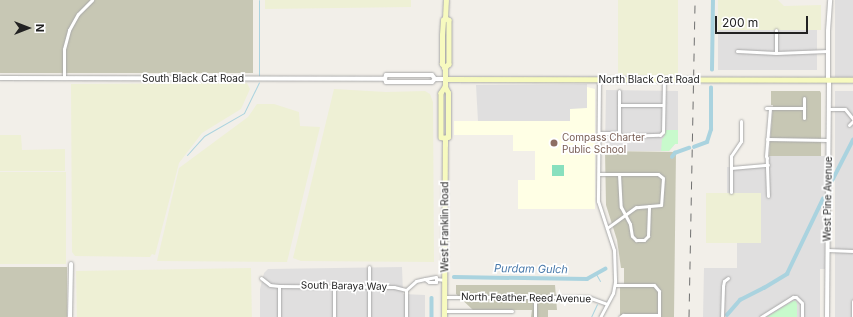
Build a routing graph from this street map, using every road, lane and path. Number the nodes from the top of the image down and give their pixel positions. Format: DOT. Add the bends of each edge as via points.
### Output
graph roads {
  1 [pos="92,0"];
  2 [pos="446,0"];
  3 [pos="830,1"];
  4 [pos="776,30"];
  5 [pos="737,51"];
  6 [pos="828,51"];
  7 [pos="776,53"];
  8 [pos="0,78"];
  9 [pos="64,78"];
  10 [pos="385,79"];
  11 [pos="435,79"];
  12 [pos="445,79"];
  13 [pos="599,80"];
  14 [pos="664,80"];
  15 [pos="828,80"];
  16 [pos="853,80"];
  17 [pos="620,91"];
  18 [pos="804,98"];
  19 [pos="619,105"];
  20 [pos="663,105"];
  21 [pos="804,108"];
  22 [pos="829,108"];
  23 [pos="804,118"];
  24 [pos="853,120"];
  25 [pos="741,121"];
  26 [pos="849,125"];
  27 [pos="599,133"];
  28 [pos="619,134"];
  29 [pos="767,139"];
  30 [pos="828,140"];
  31 [pos="768,165"];
  32 [pos="731,168"];
  33 [pos="599,174"];
  34 [pos="619,174"];
  35 [pos="731,192"];
  36 [pos="768,196"];
  37 [pos="649,206"];
  38 [pos="624,215"];
  39 [pos="607,228"];
  40 [pos="827,250"];
  41 [pos="853,251"];
  42 [pos="71,264"];
  43 [pos="369,267"];
  44 [pos="261,278"];
  45 [pos="728,278"];
  46 [pos="445,280"];
  47 [pos="615,284"];
  48 [pos="279,286"];
  49 [pos="334,286"];
  50 [pos="369,287"];
  51 [pos="406,290"];
  52 [pos="444,297"];
  53 [pos="535,297"];
  54 [pos="853,301"];
  55 [pos="607,304"];
  56 [pos="444,311"];
  57 [pos="512,311"];
  58 [pos="659,316"];
  59 [pos="70,317"];
  60 [pos="279,317"];
  61 [pos="334,317"];
  62 [pos="369,317"];
  63 [pos="406,317"];
  64 [pos="444,317"];
  65 [pos="535,317"];
  66 [pos="600,317"];
  67 [pos="620,317"];
  68 [pos="722,317"];
  69 [pos="761,317"];
  70 [pos="802,317"];
  71 [pos="826,317"];
  72 [pos="853,317"];
  1 -- 9 [label="street" via="78,14 69,30 64,49"];
  2 -- 12 [label="main road, West Franklin Road" via="445,18 449,20 449,64 445,68"];
  3 -- 6 [label="street, West Pine Avenue"];
  4 -- 7 [label="street"];
  5 -- 7 [label="street"];
  6 -- 7 [label="street"];
  6 -- 15 [label="street, West Pine Avenue"];
  8 -- 9 [label="street, South Black Cat Road"];
  9 -- 10 [label="street, South Black Cat Road"];
  10 -- 11 [label="street, South Black Cat Road" via="386,82 432,82"];
  10 -- 11 [label="street, South Black Cat Road" via="386,75 432,75"];
  11 -- 12 [label="street, South Black Cat Road"];
  12 -- 13 [label="main road, North Black Cat Road"];
  12 -- 46 [label="main road, West Franklin Road" via="448,93 448,136 445,138"];
  13 -- 14 [label="main road, North Black Cat Road"];
  13 -- 27 [label="street"];
  14 -- 15 [label="main road, North Black Cat Road"];
  14 -- 20 [label="street"];
  15 -- 16 [label="main road, North Black Cat Road"];
  15 -- 22 [label="street, West Pine Avenue"];
  17 -- 19 [label="street"];
  18 -- 21 [label="street"];
  19 -- 20 [label="street"];
  19 -- 28 [label="street"];
  20 -- 28 [label="street" via="662,134"];
  21 -- 23 [label="street"];
  21 -- 29 [label="street" via="768,108"];
  22 -- 24 [label="street" via="845,109"];
  22 -- 30 [label="street, West Pine Avenue"];
  24 -- 26 [label="street"];
  25 -- 32 [label="street" via="741,142 731,156"];
  27 -- 28 [label="street"];
  27 -- 33 [label="street"];
  29 -- 30 [label="street"];
  29 -- 31 [label="street"];
  30 -- 40 [label="street, West Pine Avenue"];
  31 -- 32 [label="street"];
  31 -- 36 [label="street"];
  32 -- 35 [label="street"];
  33 -- 34 [label="street"];
  33 -- 39 [label="street" via="598,201"];
  34 -- 37 [label="street" via="662,176 661,205"];
  34 -- 38 [label="street" via="620,202"];
  37 -- 38 [label="street" via="636,207"];
  37 -- 38 [label="street" via="646,239 634,239 630,224"];
  38 -- 39 [label="street"];
  39 -- 47 [label="street" via="614,250"];
  40 -- 41 [label="street"];
  40 -- 71 [label="street, West Pine Avenue"];
  42 -- 59 [label="street"];
  43 -- 50 [label="street"];
  44 -- 48 [label="street, South Baraya Way" via="270,285"];
  45 -- 68 [label="street" via="723,286"];
  46 -- 51 [label="street" via="436,280 436,277 425,279"];
  46 -- 52 [label="main road, West Franklin Road"];
  47 -- 55 [label="street"];
  47 -- 58 [label="street" via="652,284 659,291"];
  48 -- 49 [label="street, South Baraya Way"];
  48 -- 60 [label="street"];
  49 -- 50 [label="street, South Baraya Way"];
  49 -- 61 [label="street"];
  50 -- 51 [label="street, South Baraya Way" via="394,287"];
  50 -- 62 [label="street"];
  51 -- 63 [label="street"];
  52 -- 53 [label="street, North Feather Reed Avenue"];
  52 -- 56 [label="main road, West Franklin Road"];
  53 -- 55 [label="street, North Feather Reed Avenue" via="588,297"];
  53 -- 65 [label="street"];
  54 -- 72 [label="street"];
  55 -- 66 [label="street"];
  56 -- 57 [label="street"];
  56 -- 64 [label="main road, West Franklin Road"];
  58 -- 67 [label="street"];
  69 -- 70 [label="street" via="793,297 802,303"];
}
